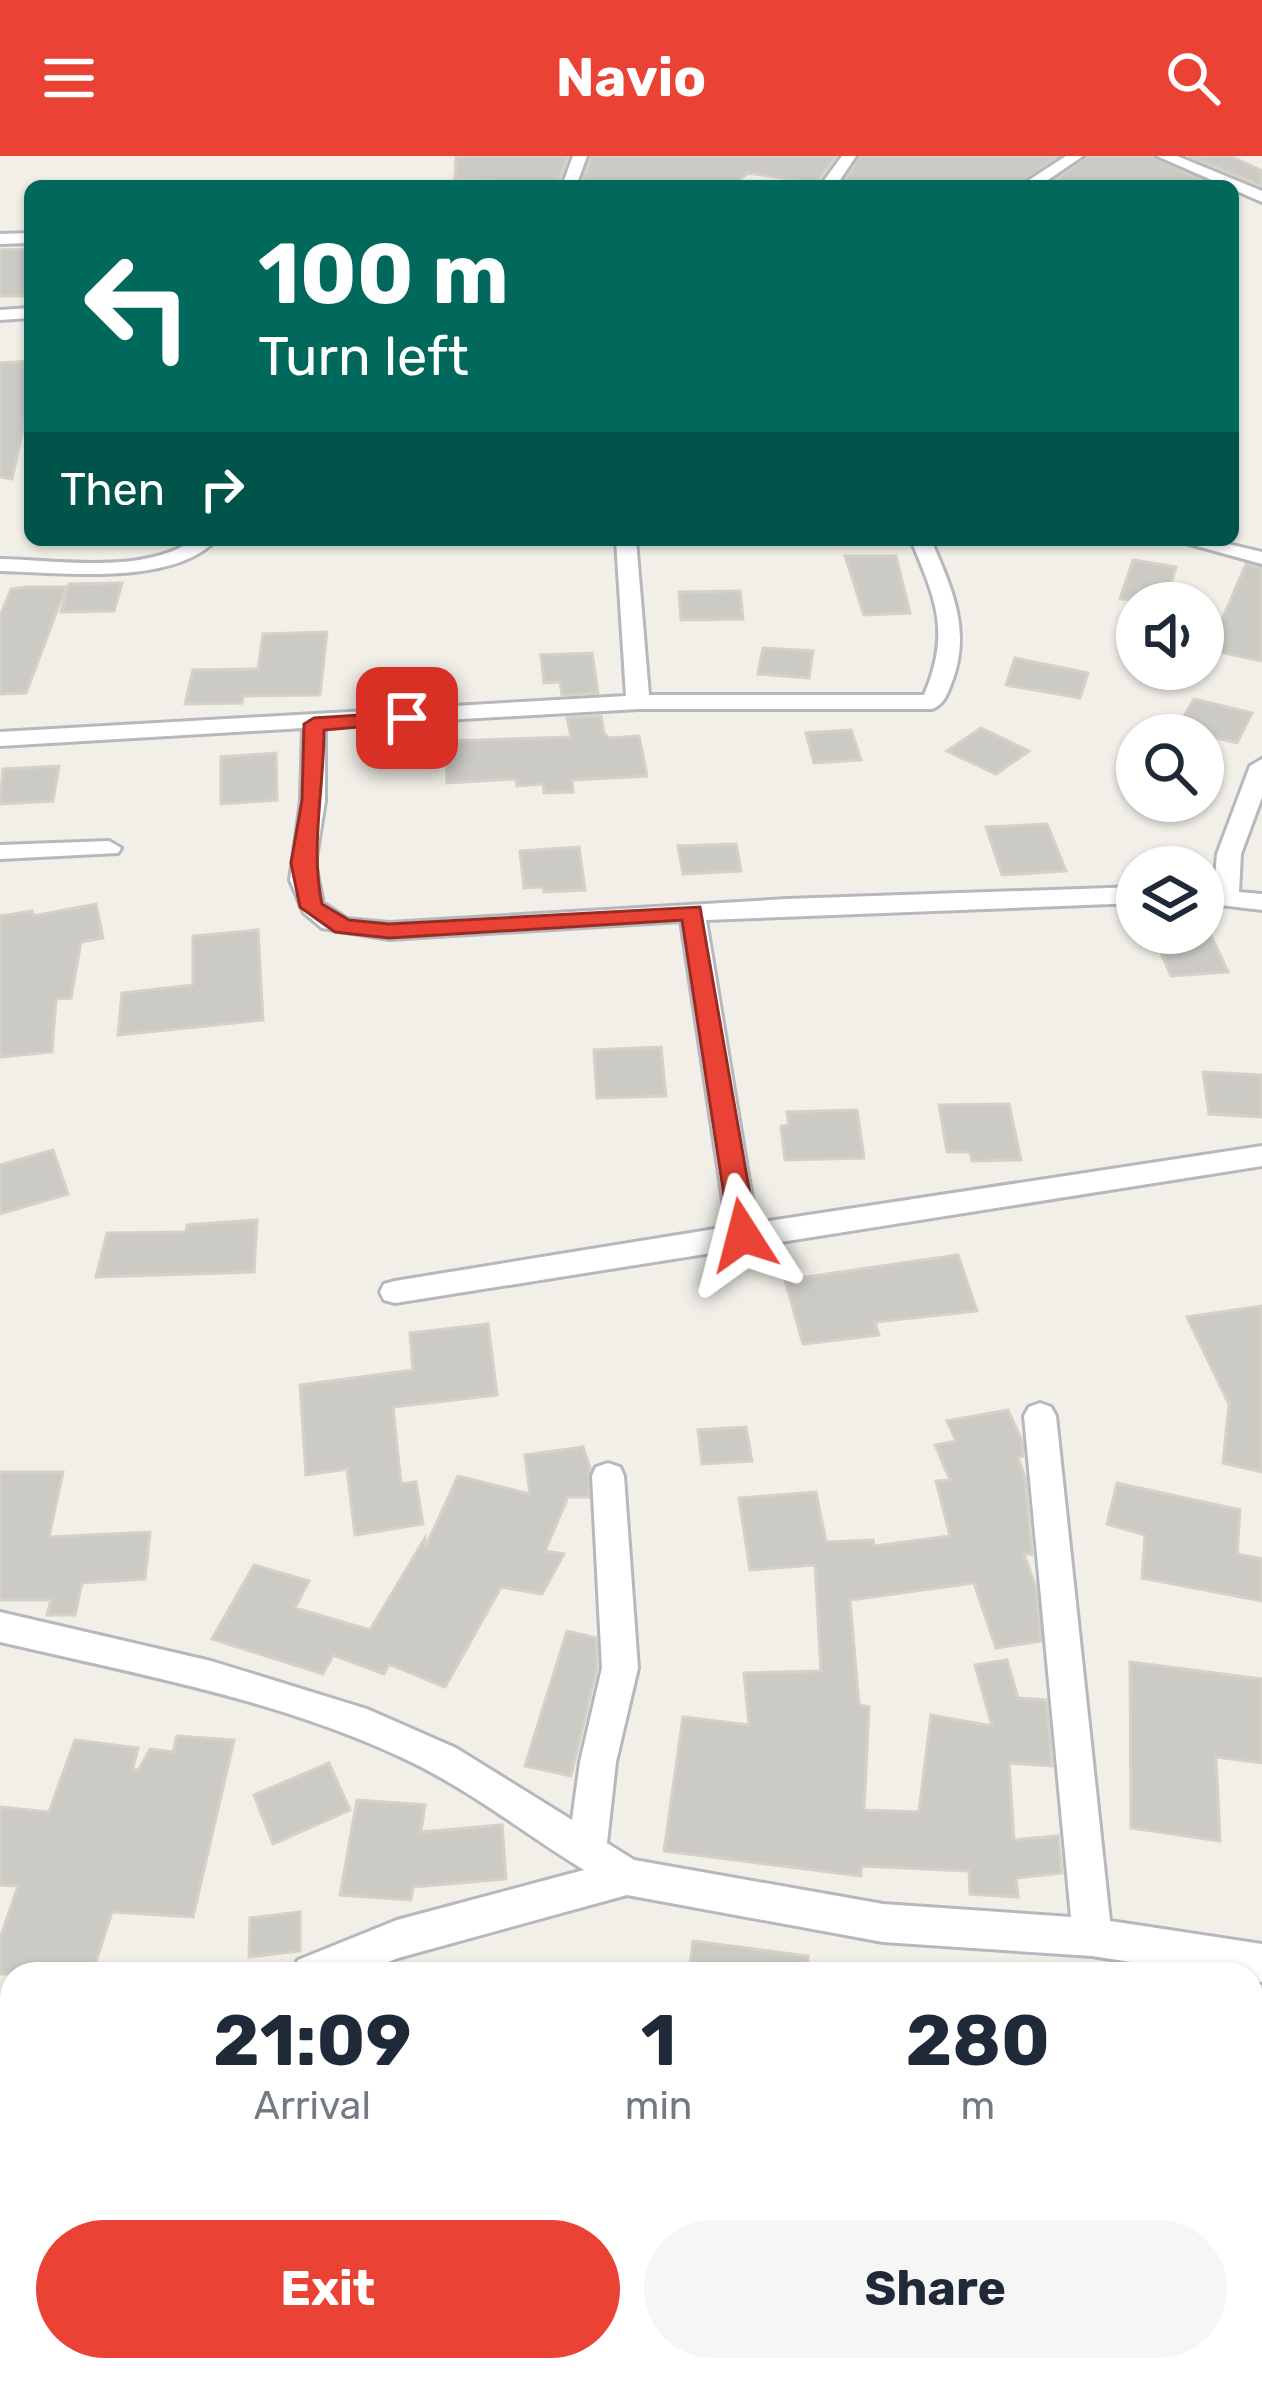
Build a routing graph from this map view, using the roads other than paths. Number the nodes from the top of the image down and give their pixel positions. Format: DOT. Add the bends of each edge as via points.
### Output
graph roads {
  1 [pos="1076,156"];
  2 [pos="1164,156"];
  3 [pos="1038,180"];
  4 [pos="1221,180"];
  5 [pos="198,546"];
  6 [pos="626,546"];
  7 [pos="924,546"];
  8 [pos="1211,546"];
  9 [pos="1262,558"];
  10 [pos="0,565"];
  11 [pos="638,702"];
  12 [pos="314,724"];
  13 [pos="0,739"];
  14 [pos="1262,766"];
  15 [pos="109,848"];
  16 [pos="0,852"];
  17 [pos="1224,868"];
  18 [pos="1116,896"];
  19 [pos="1224,896"];
  20 [pos="1262,902"];
  21 [pos="692,912"];
  22 [pos="1262,1156"];
  23 [pos="743,1235"];
  24 [pos="395,1292"];
  25 [pos="1040,1416"];
  26 [pos="608,1476"];
  27 [pos="0,1627"];
  28 [pos="586,1852"];
  29 [pos="627,1877"];
  30 [pos="1092,1937"];
  31 [pos="341,1962"];
  32 [pos="1255,1962"];
  1 -- 3 [label="street"];
  2 -- 4 [label="street"];
  5 -- 10 [label="street" via="142,562"];
  6 -- 11 [label="street"];
  7 -- 11 [label="street" via="954,618 949,666 932,702"];
  8 -- 9 [label="street"];
  11 -- 12 [label="street"];
  12 -- 13 [label="street"];
  12 -- 21 [label="street" via="302,863 306,895 324,918 389,931"];
  14 -- 17 [label="street"];
  15 -- 16 [label="street"];
  18 -- 21 [label="street"];
  19 -- 20 [label="street"];
  21 -- 23 [label="street"];
  22 -- 23 [label="street"];
  23 -- 24 [label="street"];
  25 -- 30 [label="street"];
  26 -- 28 [label="street" via="620,1667"];
  27 -- 28 [label="street" via="182,1672 416,1746"];
  28 -- 29 [label="street"];
  29 -- 30 [label="street" via="883,1923"];
  29 -- 31 [label="street" via="397,1939"];
  30 -- 32 [label="street"];
}
